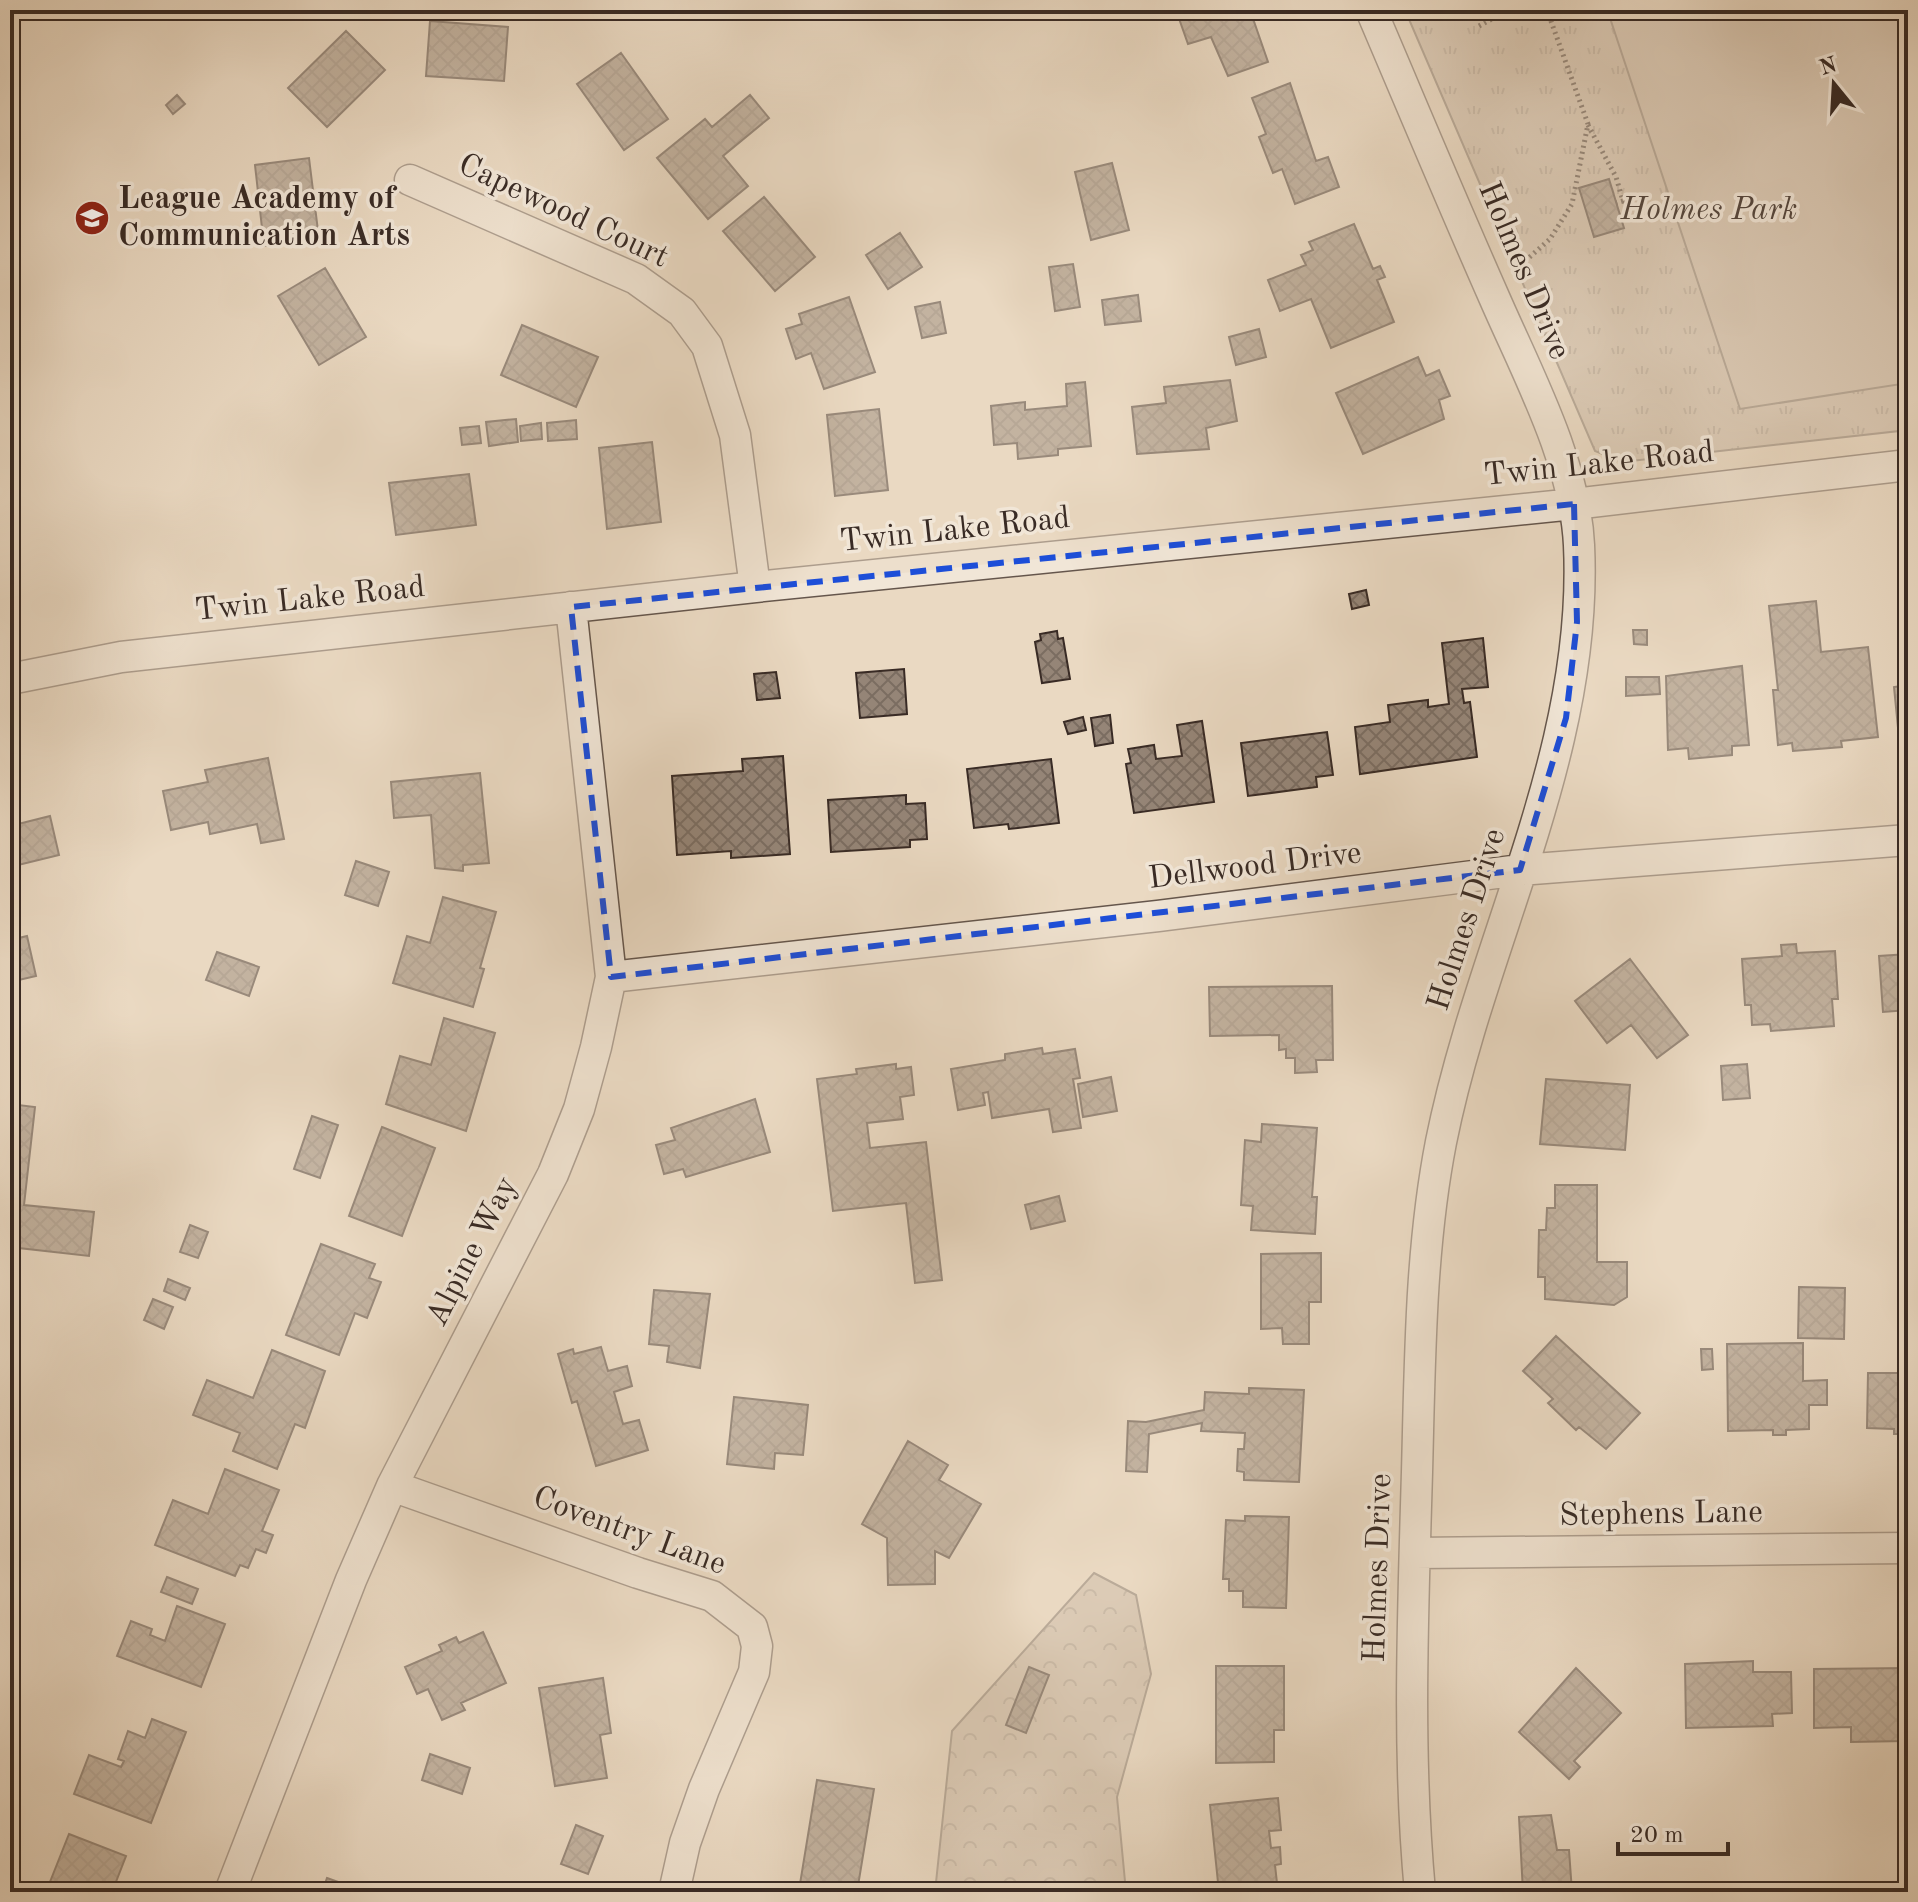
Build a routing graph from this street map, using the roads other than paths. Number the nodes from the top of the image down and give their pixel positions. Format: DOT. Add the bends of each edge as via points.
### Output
graph roads {
  1 [pos="1371,10"];
  2 [pos="410,180"];
  3 [pos="1908,465"];
  4 [pos="1574,504"];
  5 [pos="755,587"];
  6 [pos="571,607"];
  7 [pos="10,679"];
  8 [pos="1908,840"];
  9 [pos="1520,870"];
  10 [pos="611,977"];
  11 [pos="392,1486"];
  12 [pos="1908,1548"];
  13 [pos="1415,1553"];
  14 [pos="230,1892"];
  15 [pos="674,1892"];
  16 [pos="1420,1892"];
  1 -- 4 [label="street, Holmes Drive" via="1543,408"];
  2 -- 5 [label="street, Capewood Court" via="636,279 682,312 707,346 735,435"];
  3 -- 4 [label="street, Twin Lake Road"];
  4 -- 5 [label="street, Twin Lake Road"];
  4 -- 9 [label="street, Holmes Drive" via="1577,622 1566,718"];
  5 -- 6 [label="street, Twin Lake Road"];
  6 -- 7 [label="street, Twin Lake Road" via="121,657"];
  6 -- 10 [label="street, Alpine Way"];
  8 -- 9 [label="street, Dellwood Drive"];
  9 -- 10 [label="street, Dellwood Drive"];
  9 -- 13 [label="street, Holmes Drive" via="1441,1141 1422,1308"];
  10 -- 11 [label="street, Alpine Way" via="579,1109 553,1174"];
  11 -- 14 [label="street, Alpine Way"];
  11 -- 15 [label="street, Coventry Lane" via="712,1596 752,1627 757,1646 754,1672 704,1789"];
  12 -- 13 [label="street, Stephens Lane"];
  13 -- 16 [label="street, Holmes Drive" via="1411,1683"];
}
